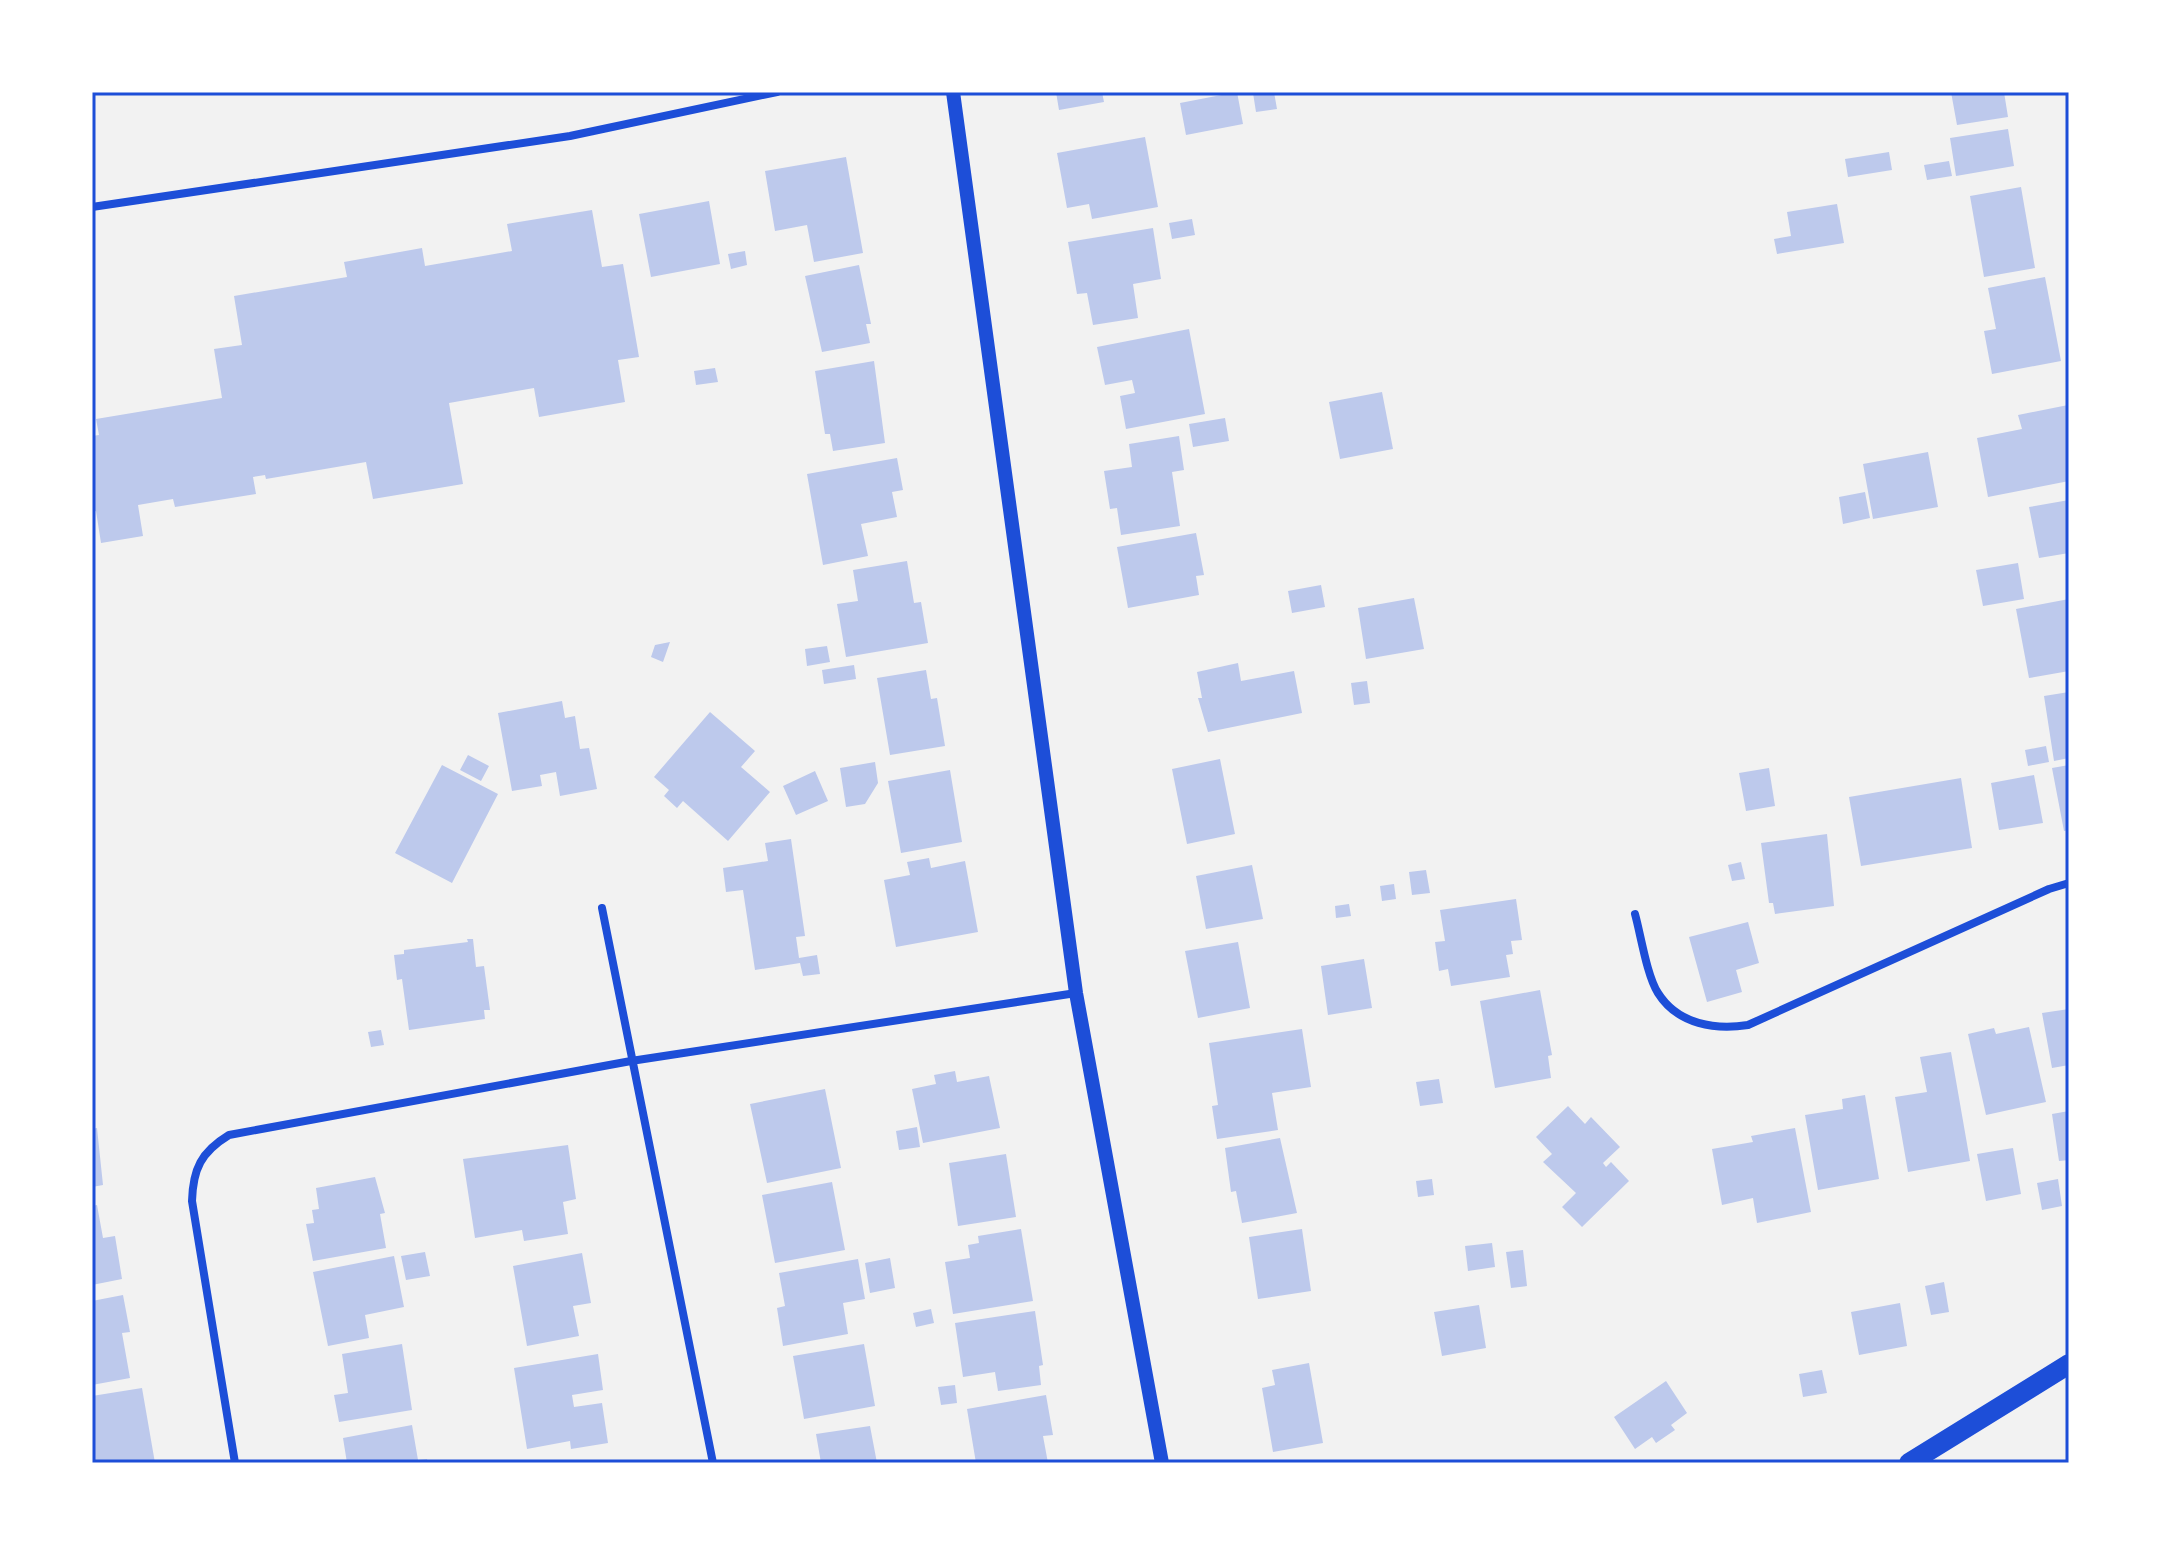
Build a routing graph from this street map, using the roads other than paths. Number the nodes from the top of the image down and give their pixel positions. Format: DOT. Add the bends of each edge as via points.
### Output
graph roads {
  1 [pos="777,92"];
  2 [pos="953,92"];
  3 [pos="92,207"];
  4 [pos="2069,883"];
  5 [pos="602,908"];
  6 [pos="1635,914"];
  7 [pos="1076,993"];
  8 [pos="631,1061"];
  9 [pos="2069,1364"];
  10 [pos="235,1463"];
  11 [pos="713,1463"];
  12 [pos="1162,1463"];
  13 [pos="1909,1463"];
  1 -- 3 [label="street" via="570,136"];
  2 -- 7 [label="street"];
  4 -- 6 [label="street" via="1748,1025 1723,1029 1689,1018 1658,993"];
  5 -- 8 [label="street"];
  7 -- 8 [label="street"];
  7 -- 12 [label="street"];
  8 -- 10 [label="street" via="229,1135 211,1146 199,1161 192,1201"];
  8 -- 11 [label="street"];
  9 -- 13 [label="main road"];
}
